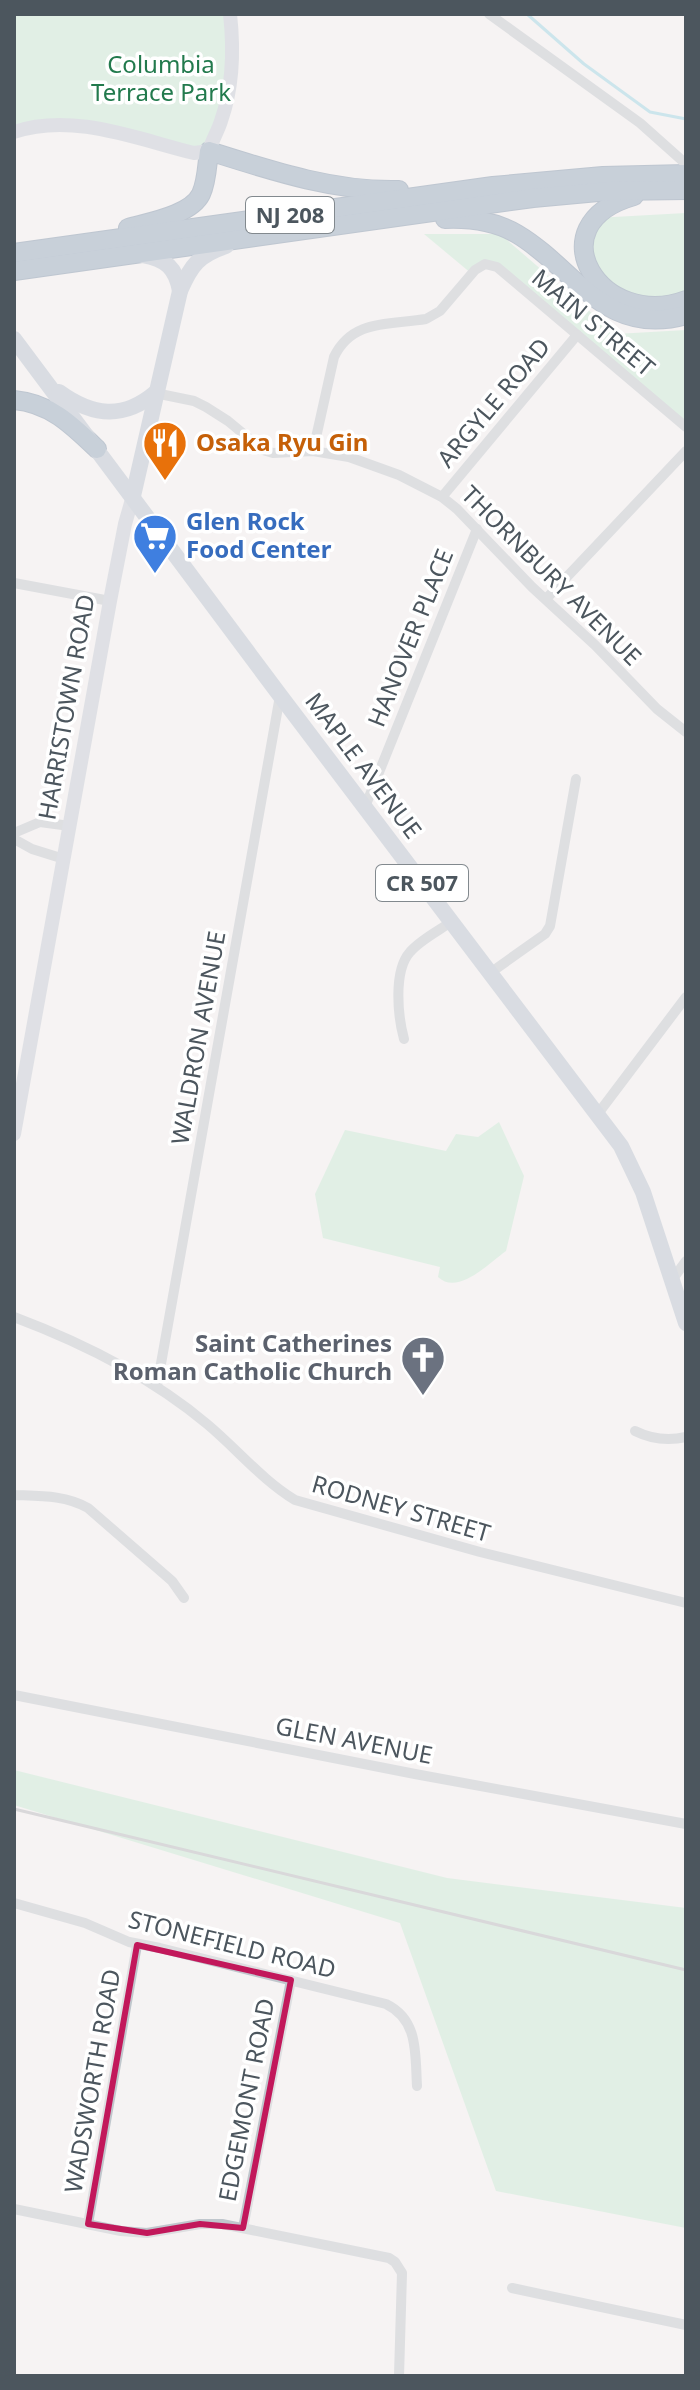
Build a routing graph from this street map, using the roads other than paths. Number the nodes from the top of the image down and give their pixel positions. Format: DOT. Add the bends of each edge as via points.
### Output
graph roads {
  1 [pos="230,14"];
  2 [pos="489,14"];
  3 [pos="14,132"];
  4 [pos="209,151"];
  5 [pos="686,164"];
  6 [pos="686,174"];
  7 [pos="493,186"];
  8 [pos="656,190"];
  9 [pos="686,190"];
  10 [pos="370,220"];
  11 [pos="251,237"];
  12 [pos="87,243"];
  13 [pos="14,253"];
  14 [pos="130,254"];
  15 [pos="14,271"];
  16 [pos="180,291"];
  17 [pos="686,300"];
  18 [pos="686,315"];
  19 [pos="577,335"];
  20 [pos="14,339"];
  21 [pos="49,385"];
  22 [pos="155,393"];
  23 [pos="14,400"];
  24 [pos="686,427"];
  25 [pos="97,449"];
  26 [pos="313,451"];
  27 [pos="686,451"];
  28 [pos="133,496"];
  29 [pos="442,497"];
  30 [pos="477,529"];
  31 [pos="14,583"];
  32 [pos="546,599"];
  33 [pos="110,601"];
  34 [pos="280,696"];
  35 [pos="685,730"];
  36 [pos="576,779"];
  37 [pos="365,807"];
  38 [pos="70,826"];
  39 [pos="14,833"];
  40 [pos="14,839"];
  41 [pos="64,859"];
  42 [pos="451,922"];
  43 [pos="490,973"];
  44 [pos="686,997"];
  45 [pos="404,1039"];
  46 [pos="597,1115"];
  47 [pos="14,1134"];
  48 [pos="686,1261"];
  49 [pos="672,1280"];
  50 [pos="14,1317"];
  51 [pos="686,1323"];
  52 [pos="157,1386"];
  53 [pos="635,1431"];
  54 [pos="686,1437"];
  55 [pos="14,1495"];
  56 [pos="184,1598"];
  57 [pos="686,1603"];
  58 [pos="14,1695"];
  59 [pos="686,1824"];
  60 [pos="14,1903"];
  61 [pos="137,1945"];
  62 [pos="291,1980"];
  63 [pos="417,2086"];
  64 [pos="14,2209"];
  65 [pos="88,2224"];
  66 [pos="243,2228"];
  67 [pos="512,2288"];
  68 [pos="686,2325"];
  69 [pos="399,2376"];
  1 -- 4 [label="street" via="228,96"];
  2 -- 5 [label="street" via="640,123"];
  3 -- 4 [label="street" via="75,125 194,153"];
  4 -- 7 [label="highway" via="356,188"];
  4 -- 12 [label="highway" via="202,193 191,207"];
  6 -- 7 [label="highway, NJ 208"];
  7 -- 12 [label="highway, NJ 208"];
  8 -- 9 [label="highway, NJ 208"];
  8 -- 10 [label="highway, NJ 208" via="545,196"];
  8 -- 17 [label="highway" via="603,209 587,229 585,256 594,279 621,299 646,306"];
  10 -- 11 [label="highway, NJ 208"];
  10 -- 18 [label="highway" via="457,218 489,223 518,234 616,312 657,320"];
  11 -- 14 [label="highway, NJ 208"];
  11 -- 16 [label="main road, HARRISTOWN ROAD" via="198,259"];
  12 -- 13 [label="highway, NJ 208"];
  14 -- 15 [label="highway, NJ 208"];
  14 -- 16 [label="main road" via="170,265"];
  16 -- 22 [label="main road, HARRISTOWN ROAD"];
  19 -- 24 [label="street, MAIN STREET"];
  19 -- 26 [label="street, MAIN STREET" via="492,264 479,266 433,316 357,329 341,343"];
  19 -- 29 [label="street, ARGYLE ROAD"];
  20 -- 21 [label="main road, MAPLE AVENUE / CR 507"];
  21 -- 22 [label="main road" via="101,411 126,411"];
  21 -- 25 [label="main road, MAPLE AVENUE / CR 507"];
  22 -- 26 [label="street, THORNBURY AVENUE" via="206,407 263,450"];
  22 -- 28 [label="main road, HARRISTOWN ROAD"];
  23 -- 25 [label="highway" via="48,408"];
  25 -- 28 [label="main road, MAPLE AVENUE / CR 507"];
  26 -- 29 [label="street, THORNBURY AVENUE" via="374,465"];
  27 -- 32 [label="street"];
  28 -- 33 [label="street, HARRISTOWN ROAD"];
  28 -- 34 [label="main road, MAPLE AVENUE / CR 507"];
  29 -- 30 [label="street, THORNBURY AVENUE"];
  30 -- 32 [label="street, THORNBURY AVENUE"];
  30 -- 37 [label="street, HANOVER PLACE"];
  31 -- 33 [label="street"];
  32 -- 35 [label="street, THORNBURY AVENUE"];
  33 -- 38 [label="street, HARRISTOWN ROAD"];
  34 -- 37 [label="main road, MAPLE AVENUE / CR 507"];
  34 -- 52 [label="street, WALDRON AVENUE"];
  36 -- 43 [label="street" via="550,926"];
  37 -- 42 [label="main road, MAPLE AVENUE / CR 507"];
  38 -- 39 [label="street" via="40,822"];
  38 -- 41 [label="street, HARRISTOWN ROAD"];
  40 -- 41 [label="street"];
  41 -- 47 [label="street, HARRISTOWN ROAD"];
  42 -- 43 [label="main road, MAPLE AVENUE / CR 507"];
  42 -- 45 [label="street" via="405,960 399,984"];
  43 -- 46 [label="main road, MAPLE AVENUE / CR 507"];
  44 -- 46 [label="street"];
  46 -- 49 [label="main road, MAPLE AVENUE / CR 507" via="632,1167"];
  48 -- 49 [label="street"];
  49 -- 51 [label="main road, MAPLE AVENUE / CR 507"];
  50 -- 52 [label="street, RODNEY STREET"];
  52 -- 57 [label="street, RODNEY STREET" via="209,1425 280,1491 307,1505"];
  53 -- 54 [label="street" via="665,1440"];
  55 -- 56 [label="street" via="67,1499 88,1508 172,1581"];
  58 -- 59 [label="street, GLEN AVENUE"];
  60 -- 61 [label="street, STONEFIELD ROAD" via="85,1923"];
  61 -- 62 [label="street, STONEFIELD ROAD"];
  61 -- 65 [label="street, WADSWORTH ROAD"];
  62 -- 63 [label="street, STONEFIELD ROAD" via="395,2008 413,2033"];
  62 -- 66 [label="street, EDGEMONT ROAD"];
  64 -- 65 [label="street"];
  65 -- 66 [label="street" via="147,2233 200,2224"];
  66 -- 69 [label="street" via="395,2262 402,2277"];
  67 -- 68 [label="street"];
}
